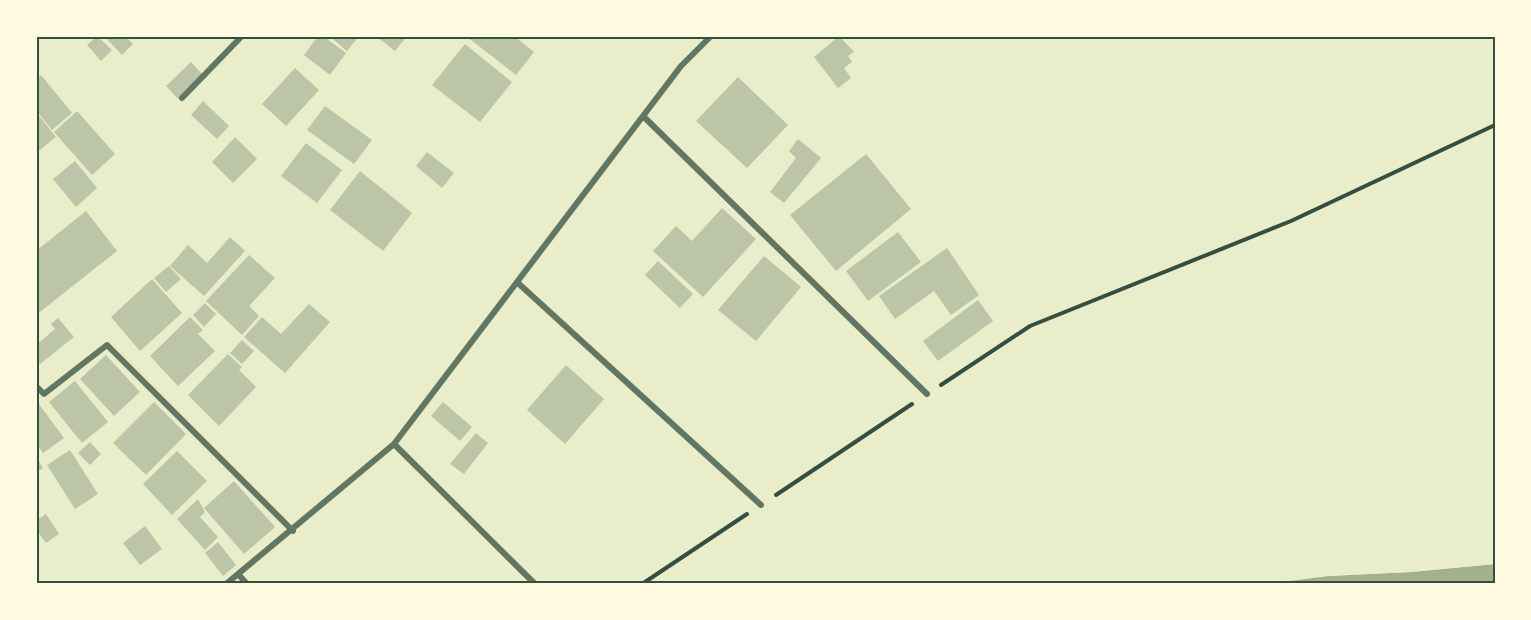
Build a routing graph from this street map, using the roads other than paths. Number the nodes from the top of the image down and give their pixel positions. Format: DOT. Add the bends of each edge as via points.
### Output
graph roads {
  1 [pos="242,36"];
  2 [pos="711,36"];
  3 [pos="182,98"];
  4 [pos="644,116"];
  5 [pos="518,283"];
  6 [pos="36,386"];
  7 [pos="927,394"];
  8 [pos="394,444"];
  9 [pos="761,505"];
  10 [pos="293,531"];
  11 [pos="238,574"];
  12 [pos="226,584"];
  13 [pos="247,584"];
  14 [pos="536,584"];
  1 -- 3 [label="street"];
  2 -- 4 [label="street" via="681,66"];
  4 -- 5 [label="street"];
  4 -- 7 [label="street"];
  5 -- 8 [label="street"];
  5 -- 9 [label="street"];
  6 -- 10 [label="street" via="44,394 107,345"];
  8 -- 10 [label="street"];
  8 -- 14 [label="street"];
  10 -- 11 [label="street"];
  11 -- 12 [label="street"];
  11 -- 13 [label="street"];
}
